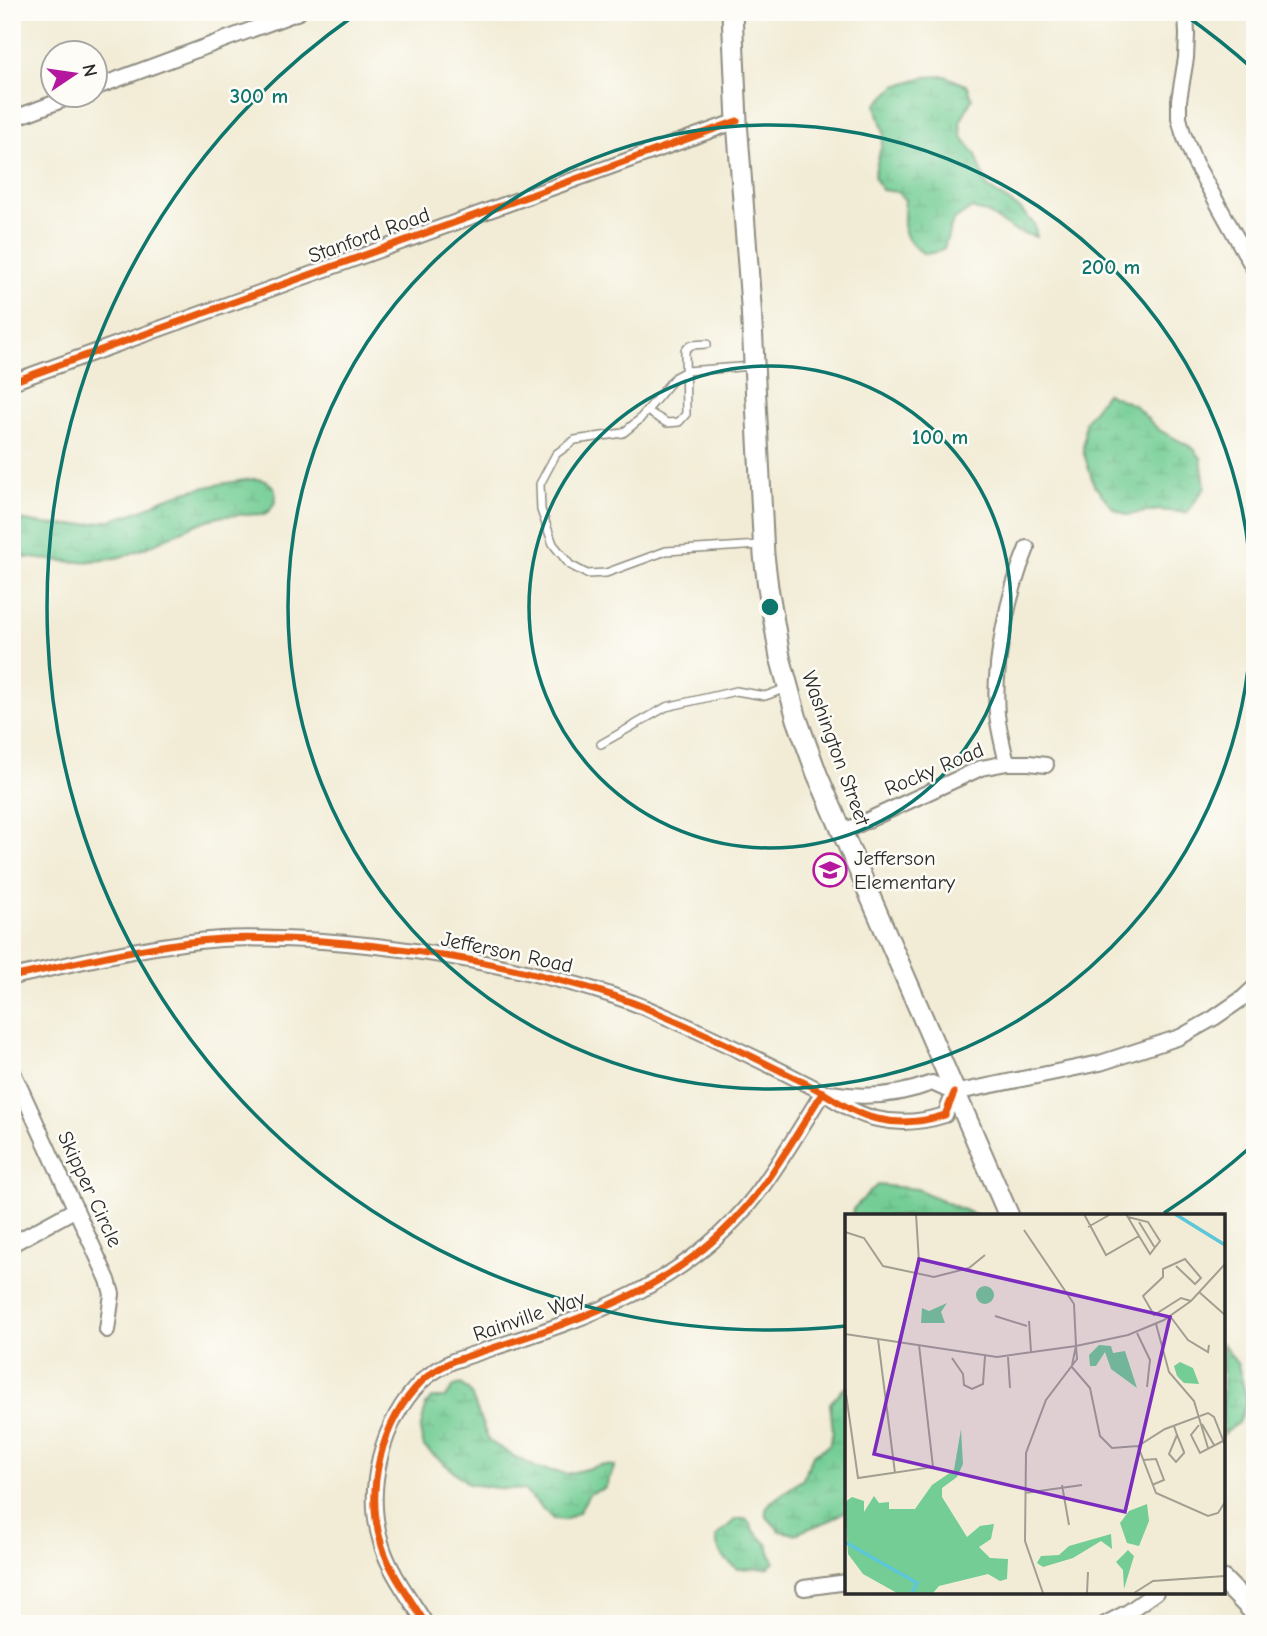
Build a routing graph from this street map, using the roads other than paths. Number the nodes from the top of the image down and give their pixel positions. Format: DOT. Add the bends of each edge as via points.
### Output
graph roads {
  1 [pos="299,12"];
  2 [pos="732,12"];
  3 [pos="1186,12"];
  4 [pos="108,84"];
  5 [pos="41,108"];
  6 [pos="12,119"];
  7 [pos="737,121"];
  8 [pos="1255,271"];
  9 [pos="707,344"];
  10 [pos="754,366"];
  11 [pos="686,371"];
  12 [pos="12,382"];
  13 [pos="647,411"];
  14 [pos="764,545"];
  15 [pos="1027,548"];
  16 [pos="788,688"];
  17 [pos="601,744"];
  18 [pos="1007,763"];
  19 [pos="1046,765"];
  20 [pos="842,832"];
  21 [pos="12,977"];
  22 [pos="1255,987"];
  23 [pos="12,1070"];
  24 [pos="823,1092"];
  25 [pos="954,1093"];
  26 [pos="76,1209"];
  27 [pos="1008,1214"];
  28 [pos="12,1244"];
  29 [pos="107,1330"];
  30 [pos="845,1582"];
  31 [pos="1225,1582"];
  32 [pos="804,1588"];
  33 [pos="1153,1594"];
  34 [pos="1255,1613"];
  35 [pos="423,1623"];
  36 [pos="1105,1624"];
  1 -- 4 [label="street"];
  2 -- 7 [label="main road, Washington Street"];
  3 -- 8 [label="street" via="1188,35 1179,118 1195,163"];
  5 -- 6 [label="street"];
  7 -- 10 [label="main road, Washington Street"];
  7 -- 12 [label="street, Stanford Road"];
  9 -- 11 [label="lane" via="685,350"];
  10 -- 11 [label="lane"];
  10 -- 14 [label="main road, Washington Street"];
  11 -- 13 [label="lane" via="675,377"];
  11 -- 13 [label="lane" via="686,414 679,422 667,423"];
  13 -- 14 [label="lane" via="623,433 575,440 556,454 540,484 541,510 553,544 570,565 587,574 606,573 666,551"];
  14 -- 16 [label="main road, Washington Street" via="773,623"];
  15 -- 18 [label="street" via="1014,582 999,666 997,713"];
  16 -- 17 [label="lane" via="765,696 736,691 666,706"];
  16 -- 20 [label="main road, Washington Street"];
  18 -- 19 [label="street, Rocky Road"];
  18 -- 20 [label="street, Rocky Road" via="981,768"];
  20 -- 25 [label="main road, Washington Street"];
  21 -- 24 [label="street, Jefferson Road" via="167,945 221,939 383,946 473,960 582,985 657,1012"];
  22 -- 25 [label="street" via="1180,1037 1100,1063"];
  23 -- 26 [label="street, Skipper Circle"];
  24 -- 25 [label="street, Jefferson Road" via="883,1096 932,1083"];
  24 -- 25 [label="street, Jefferson Road" via="864,1115 901,1122 945,1115"];
  24 -- 35 [label="street, Rainville Way" via="755,1196 688,1261 608,1307 453,1361 423,1379 410,1394 384,1444 374,1502 385,1554"];
  25 -- 27 [label="main road, Washington Street"];
  26 -- 28 [label="street"];
  26 -- 29 [label="street, Skipper Circle" via="112,1294"];
  30 -- 32 [label="street"];
  31 -- 34 [label="main road"];
  33 -- 36 [label="street"];
}
